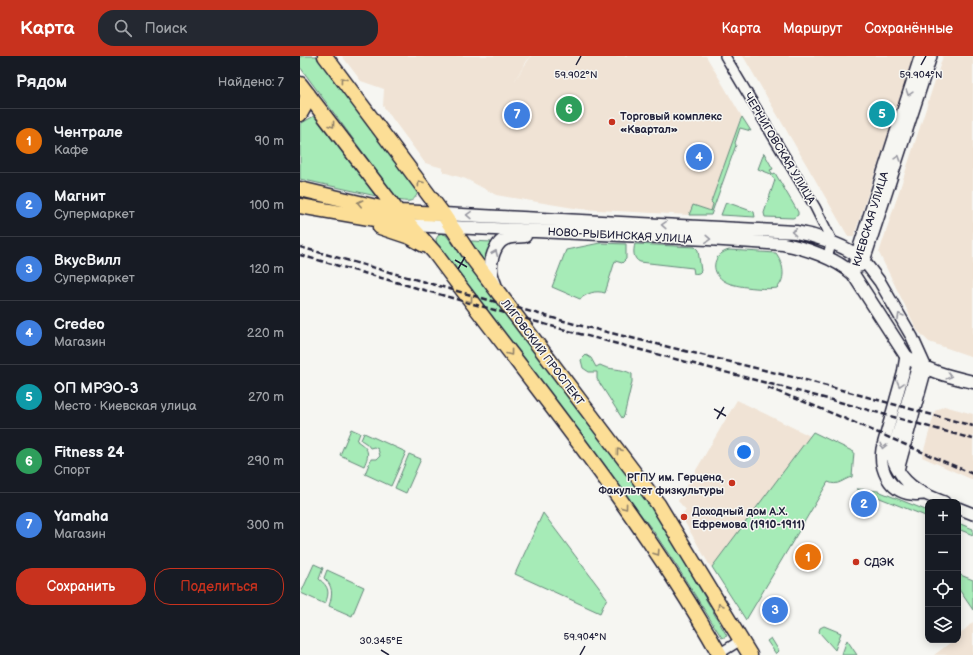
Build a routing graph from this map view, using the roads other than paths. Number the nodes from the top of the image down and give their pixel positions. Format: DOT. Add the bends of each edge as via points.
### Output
graph roads {
  1 [pos="325,56"];
  2 [pos="725,56"];
  3 [pos="921,56"];
  4 [pos="931,56"];
  5 [pos="304,89"];
  6 [pos="300,114"];
  7 [pos="300,189"];
  8 [pos="300,206"];
  9 [pos="398,212"];
  10 [pos="336,213"];
  11 [pos="443,214"];
  12 [pos="410,225"];
  13 [pos="452,227"];
  14 [pos="540,231"];
  15 [pos="832,241"];
  16 [pos="434,252"];
  17 [pos="827,258"];
  18 [pos="860,258"];
  19 [pos="853,274"];
  20 [pos="497,290"];
  21 [pos="906,356"];
  22 [pos="922,366"];
  23 [pos="973,382"];
  24 [pos="902,414"];
  25 [pos="924,494"];
  26 [pos="936,499"];
  27 [pos="961,509"];
  28 [pos="973,514"];
  29 [pos="741,640"];
  30 [pos="719,655"];
  31 [pos="750,655"];
  11 -- 1 [label="main road, ЛИГОВСКИЙ ПРОСПЕКТ, one-way"];
  2 -- 15 [label="street, ЧЕРНИГОВСКАЯ УЛИЦА" via="815,207"];
  3 -- 18 [label="main road, КИЕВСКАЯ УЛИЦА, one-way"];
  18 -- 4 [label="street, КИЕВСКАЯ УЛИЦА, one-way"];
  5 -- 6 [label="main road" via="304,107"];
  5 -- 9 [label="main road, one-way"];
  9 -- 7 [label="main road, one-way"];
  8 -- 10 [label="main road"];
  9 -- 11 [label="main road"];
  9 -- 12 [label="main road"];
  10 -- 12 [label="main road"];
  10 -- 16 [label="main road" via="410,237"];
  11 -- 13 [label="main road, ЛИГОВСКИЙ ПРОСПЕКТ"];
  15 -- 11 [label="main road, НОВО-РЫБИНСКАЯ УЛИЦА, one-way" via="789,231"];
  12 -- 13 [label="main road, НОВО-РЫБИНСКАЯ УЛИЦА"];
  12 -- 16 [label="main road"];
  13 -- 14 [label="main road, НОВО-РЫБИНСКАЯ УЛИЦА"];
  13 -- 20 [label="main road, ЛИГОВСКИЙ ПРОСПЕКТ"];
  14 -- 17 [label="main road, НОВО-РЫБИНСКАЯ УЛИЦА, one-way" via="783,244"];
  20 -- 14 [label="main road, one-way" via="490,268 497,247 502,241 512,237"];
  15 -- 17 [label="street"];
  15 -- 18 [label="main road"];
  16 -- 30 [label="main road, one-way" via="636,521"];
  17 -- 19 [label="main road"];
  18 -- 19 [label="main road, КИЕВСКАЯ УЛИЦА"];
  22 -- 18 [label="street, one-way" via="912,337 880,282"];
  19 -- 21 [label="main road"];
  29 -- 20 [label="main road, ЛИГОВСКИЙ ПРОСПЕКТ, one-way" via="658,504"];
  21 -- 22 [label="main road"];
  21 -- 24 [label="street, one-way"];
  22 -- 23 [label="main road, one-way"];
  22 -- 24 [label="street"];
  24 -- 25 [label="street" via="892,455 895,466 906,482"];
  24 -- 25 [label="street, one-way" via="882,449 880,462 888,480 898,489 910,494"];
  25 -- 26 [label="street"];
  27 -- 28 [label="street"];
  29 -- 30 [label="street"];
  29 -- 31 [label="main road, ЛИГОВСКИЙ ПРОСПЕКТ"];
}
